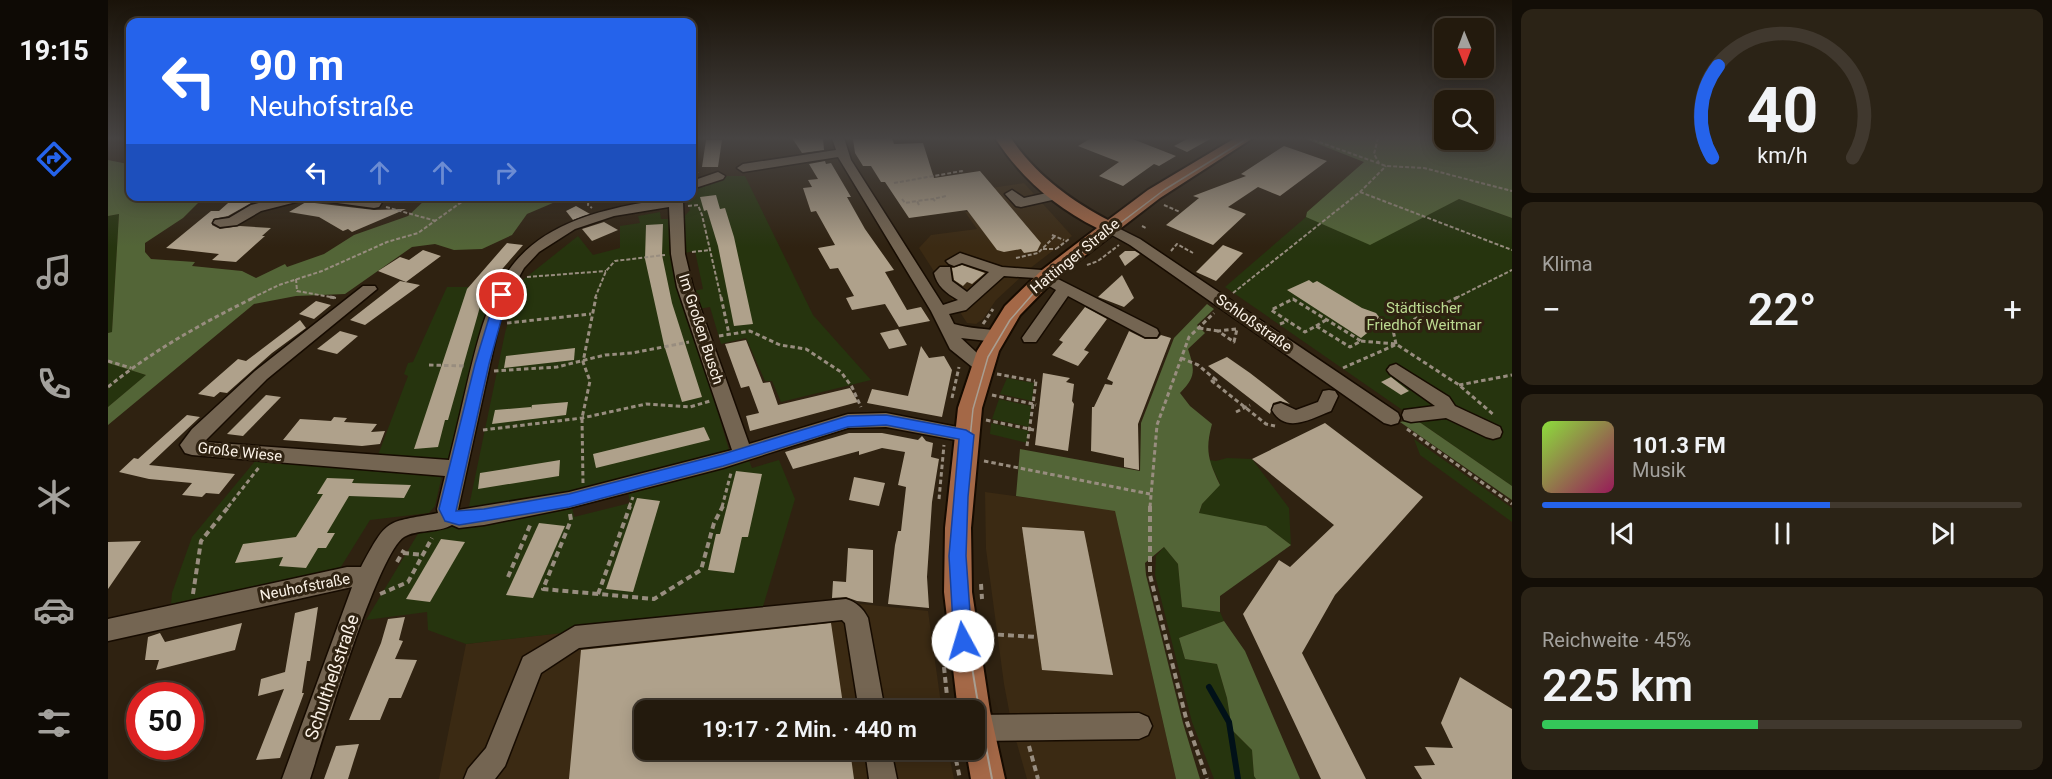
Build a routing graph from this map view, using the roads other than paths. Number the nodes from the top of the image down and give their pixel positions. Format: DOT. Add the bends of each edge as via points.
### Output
graph roads {
  1 [pos="855,174"];
  2 [pos="1034,174"];
  3 [pos="1184,174"];
  4 [pos="718,176"];
  5 [pos="696,184"];
  6 [pos="1012,194"];
  7 [pos="1056,195"];
  8 [pos="289,201"];
  9 [pos="677,202"];
  10 [pos="277,205"];
  11 [pos="220,224"];
  12 [pos="253,225"];
  13 [pos="1110,228"];
  14 [pos="1004,267"];
  15 [pos="1046,276"];
  16 [pos="369,289"];
  17 [pos="1065,289"];
  18 [pos="972,296"];
  19 [pos="939,311"];
  20 [pos="949,328"];
  21 [pos="1151,333"];
  22 [pos="996,336"];
  23 [pos="1030,338"];
  24 [pos="989,370"];
  25 [pos="1396,370"];
  26 [pos="1329,396"];
  27 [pos="1448,411"];
  28 [pos="1411,415"];
  29 [pos="1282,416"];
  30 [pos="1391,418"];
  31 [pos="1493,424"];
  32 [pos="976,427"];
  33 [pos="736,454"];
  34 [pos="458,468"];
  35 [pos="446,519"];
  36 [pos="375,581"];
  37 [pos="108,630"];
  38 [pos="870,700"];
  39 [pos="969,700"];
  40 [pos="985,726"];
  41 [pos="1139,726"];
  42 [pos="880,760"];
  43 [pos="982,760"];
  44 [pos="296,779"];
  45 [pos="478,779"];
  46 [pos="883,779"];
  47 [pos="988,779"];
  1 -- 19 [label="street"];
  2 -- 7 [label="main road, Schloßstraße"];
  3 -- 13 [label="main road, Hattinger Straße"];
  4 -- 5 [label="street"];
  6 -- 7 [label="street" via="1021,203"];
  7 -- 13 [label="main road, Schloßstraße"];
  8 -- 10 [label="street"];
  9 -- 33 [label="street, Im Großen Busch" via="678,254 685,287 723,398"];
  9 -- 34 [label="street" via="621,210 573,226 529,254 510,278 492,325"];
  10 -- 11 [label="street" via="256,208 232,222"];
  10 -- 12 [label="street"];
  13 -- 15 [label="main road, Hattinger Straße"];
  13 -- 30 [label="street, Schloßstraße" via="1129,237"];
  14 -- 15 [label="street"];
  14 -- 18 [label="street" via="987,292"];
  14 -- 18 [label="street" via="953,263 942,273 943,281 953,291"];
  15 -- 17 [label="street"];
  15 -- 22 [label="main road, Hattinger Straße" via="1012,311"];
  16 -- 34 [label="street, Große Wiese" via="261,375 190,445 199,450"];
  17 -- 21 [label="street"];
  17 -- 23 [label="street"];
  18 -- 19 [label="street" via="960,306"];
  19 -- 20 [label="street"];
  20 -- 22 [label="street"];
  20 -- 24 [label="street" via="956,345"];
  22 -- 24 [label="main road, Hattinger Straße"];
  24 -- 32 [label="main road, Hattinger Straße" via="970,408"];
  25 -- 27 [label="street" via="1443,402"];
  26 -- 29 [label="street" via="1324,406 1294,418"];
  27 -- 28 [label="street"];
  27 -- 31 [label="street"];
  32 -- 33 [label="street, Neuhofstraße" via="848,421"];
  32 -- 39 [label="main road, Hattinger Straße" via="960,497 958,577"];
  33 -- 35 [label="street, Neuhofstraße" via="538,507"];
  34 -- 35 [label="street"];
  35 -- 36 [label="street, Neuhofstraße" via="393,532"];
  36 -- 37 [label="street, Neuhofstraße" via="347,577"];
  36 -- 44 [label="street, Schultheßstraße"];
  38 -- 45 [label="street" via="856,618 846,609 574,637 532,665 496,757"];
  40 -- 41 [label="street"];
  42 -- 46 [label="street"];
  43 -- 47 [label="main road, Hattinger Straße"];
}
